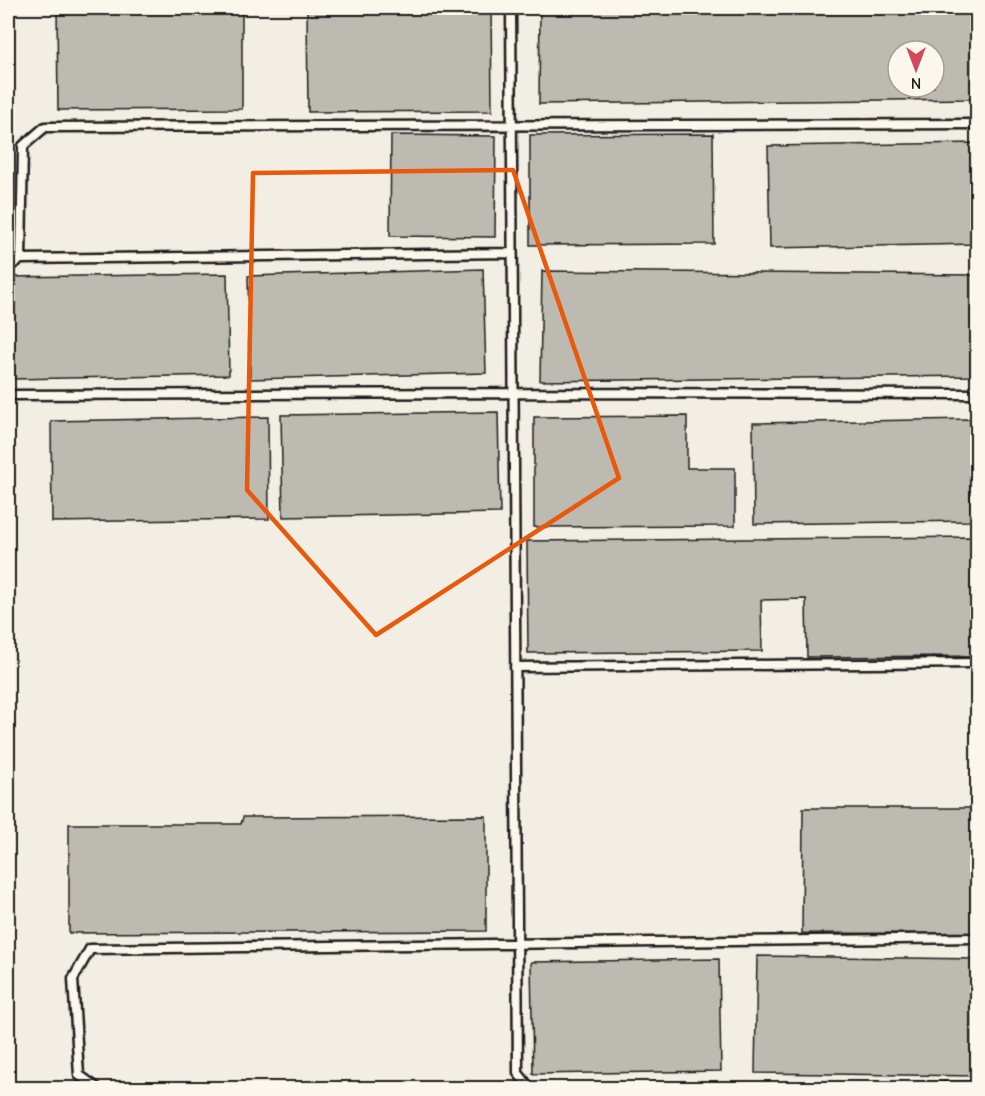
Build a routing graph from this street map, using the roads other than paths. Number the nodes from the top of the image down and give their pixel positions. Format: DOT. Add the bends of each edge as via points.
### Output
graph roads {
  1 [pos="511,8"];
  2 [pos="978,124"];
  3 [pos="512,126"];
  4 [pos="512,253"];
  5 [pos="21,259"];
  6 [pos="8,267"];
  7 [pos="8,392"];
  8 [pos="513,393"];
  9 [pos="978,394"];
  10 [pos="978,663"];
  11 [pos="515,667"];
  12 [pos="978,938"];
  13 [pos="517,945"];
  14 [pos="978,1087"];
  15 [pos="933,1088"];
  16 [pos="97,1089"];
  17 [pos="530,1089"];
  18 [pos="916,1089"];
  1 -- 3 [label="lane"];
  2 -- 3 [label="lane"];
  3 -- 4 [label="lane"];
  3 -- 5 [label="lane" via="45,127 23,146"];
  4 -- 5 [label="lane"];
  4 -- 8 [label="lane"];
  5 -- 6 [label="lane"];
  7 -- 8 [label="lane"];
  8 -- 9 [label="lane"];
  8 -- 11 [label="lane"];
  10 -- 11 [label="lane"];
  11 -- 13 [label="lane"];
  12 -- 13 [label="lane"];
  13 -- 16 [label="lane" via="90,949 73,979 79,1075"];
  13 -- 17 [label="lane" via="518,1073"];
  14 -- 15 [label="lane"];
  15 -- 18 [label="lane"];
}
